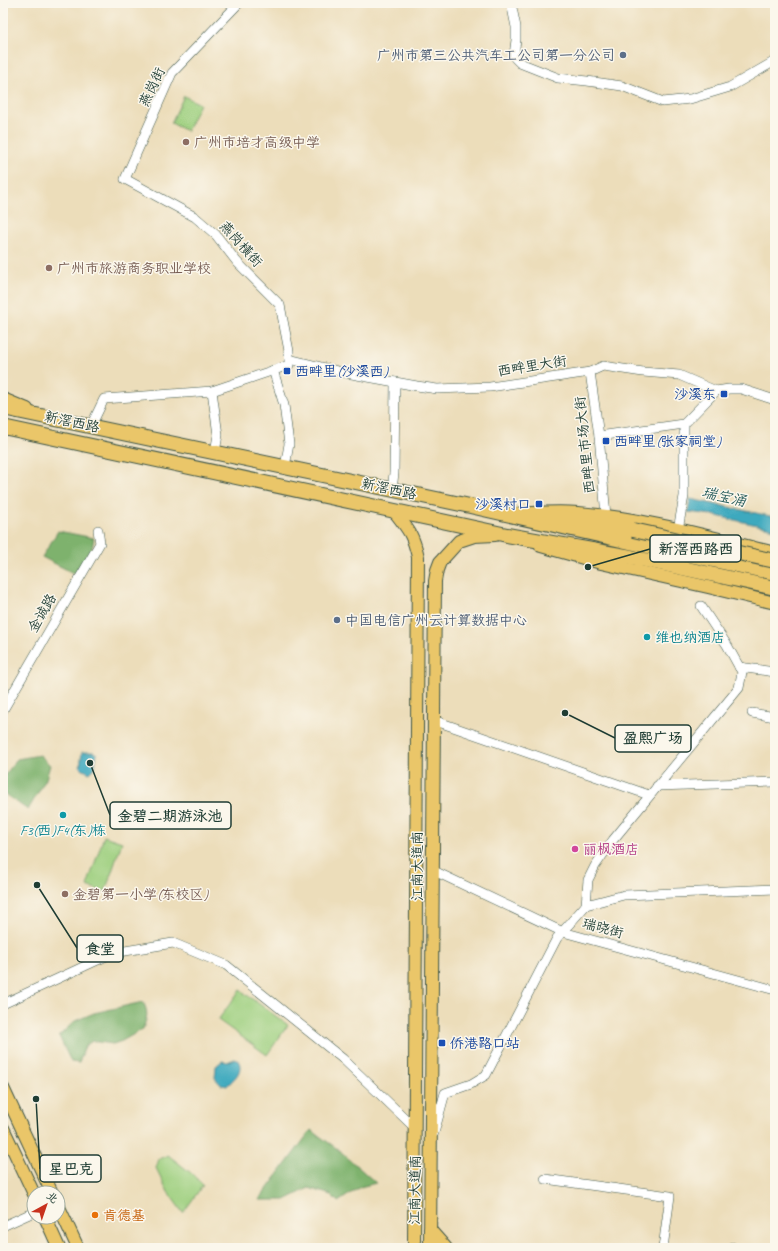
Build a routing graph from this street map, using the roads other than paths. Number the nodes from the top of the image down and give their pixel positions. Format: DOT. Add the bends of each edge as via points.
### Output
graph roads {
  1 [pos="238,3"];
  2 [pos="511,3"];
  3 [pos="775,61"];
  4 [pos="124,179"];
  5 [pos="289,362"];
  6 [pos="273,370"];
  7 [pos="590,372"];
  8 [pos="395,382"];
  9 [pos="212,391"];
  10 [pos="716,391"];
  11 [pos="3,399"];
  12 [pos="775,400"];
  13 [pos="3,408"];
  14 [pos="39,415"];
  15 [pos="684,424"];
  16 [pos="91,426"];
  17 [pos="3,427"];
  18 [pos="599,436"];
  19 [pos="215,452"];
  20 [pos="285,467"];
  21 [pos="392,490"];
  22 [pos="394,511"];
  23 [pos="507,514"];
  24 [pos="606,516"];
  25 [pos="98,530"];
  26 [pos="678,530"];
  27 [pos="507,535"];
  28 [pos="775,553"];
  29 [pos="775,561"];
  30 [pos="775,573"];
  31 [pos="775,588"];
  32 [pos="775,603"];
  33 [pos="701,606"];
  34 [pos="739,667"];
  35 [pos="775,672"];
  36 [pos="3,710"];
  37 [pos="752,713"];
  38 [pos="775,717"];
  39 [pos="433,720"];
  40 [pos="775,782"];
  41 [pos="657,786"];
  42 [pos="649,795"];
  43 [pos="432,870"];
  44 [pos="775,889"];
  45 [pos="586,905"];
  46 [pos="563,932"];
  47 [pos="775,990"];
  48 [pos="3,1004"];
  49 [pos="3,1088"];
  50 [pos="3,1128"];
  51 [pos="415,1128"];
  52 [pos="431,1140"];
  53 [pos="545,1179"];
  54 [pos="30,1185"];
  55 [pos="48,1185"];
  56 [pos="26,1216"];
  57 [pos="66,1222"];
  58 [pos="49,1225"];
  59 [pos="3,1226"];
  60 [pos="430,1230"];
  61 [pos="59,1248"];
  62 [pos="78,1248"];
  63 [pos="414,1248"];
  64 [pos="430,1248"];
  65 [pos="446,1248"];
  66 [pos="663,1248"];
  1 -- 4 [label="street, 燕岗街" via="172,73"];
  2 -- 3 [label="street" via="516,27 515,58 520,63 558,78 622,86 663,102 690,99 730,87"];
  4 -- 5 [label="street, 燕岗横街" via="195,217 216,235 237,262 280,305"];
  5 -- 6 [label="street"];
  5 -- 8 [label="street, 西畔里大街"];
  6 -- 9 [label="street"];
  6 -- 20 [label="street" via="284,405 289,444"];
  7 -- 8 [label="street, 西畔里大街" via="490,387 457,389 437,389"];
  7 -- 10 [label="street, 西畔里大街" via="603,366 679,375"];
  7 -- 18 [label="street, 西畔里市场大街"];
  8 -- 21 [label="street"];
  9 -- 16 [label="street" via="104,399"];
  9 -- 19 [label="street" via="218,435"];
  10 -- 12 [label="street" via="741,388"];
  10 -- 15 [label="street"];
  11 -- 14 [label="main road"];
  13 -- 14 [label="highway, 新滘西路"];
  14 -- 16 [label="highway, 新滘西路"];
  15 -- 18 [label="street"];
  15 -- 26 [label="street" via="684,496"];
  16 -- 19 [label="highway, 新滘西路"];
  17 -- 22 [label="highway, 新滘西路"];
  18 -- 24 [label="street, 西畔里市场大街"];
  19 -- 20 [label="highway, 新滘西路"];
  20 -- 21 [label="highway, 新滘西路"];
  21 -- 23 [label="highway, 新滘西路"];
  22 -- 27 [label="highway, 新滘西路"];
  22 -- 51 [label="main road, 江南大道南" via="411,533 418,556"];
  23 -- 24 [label="main road" via="554,512"];
  23 -- 29 [label="highway, bridge" via="565,518"];
  23 -- 30 [label="highway, 新滘西路"];
  24 -- 26 [label="main road"];
  25 -- 36 [label="street, 金诚路" via="100,543"];
  26 -- 28 [label="main road"];
  27 -- 31 [label="highway, 新滘西路" via="631,557"];
  27 -- 32 [label="main road, 江南大道南" via="586,559"];
  27 -- 39 [label="main road, 江南大道南" via="474,536 459,541 443,558 437,570 434,581"];
  33 -- 34 [label="street"];
  34 -- 35 [label="street"];
  34 -- 41 [label="street" via="742,672 739,688"];
  37 -- 38 [label="street"];
  39 -- 42 [label="street"];
  39 -- 43 [label="main road, 江南大道南"];
  40 -- 41 [label="street"];
  41 -- 42 [label="street"];
  42 -- 45 [label="street" via="595,866 588,880"];
  43 -- 46 [label="street, 瑞晓街"];
  43 -- 52 [label="main road, 江南大道南"];
  44 -- 45 [label="street" via="624,895"];
  45 -- 46 [label="street"];
  46 -- 47 [label="street, 瑞晓街"];
  46 -- 52 [label="street" via="557,938 486,1074 471,1084 445,1093"];
  48 -- 51 [label="street" via="113,953 173,943 226,965 343,1059"];
  49 -- 55 [label="main road"];
  50 -- 54 [label="main road"];
  51 -- 63 [label="main road, 江南大道南"];
  52 -- 60 [label="main road, 江南大道南"];
  53 -- 66 [label="street" via="670,1196"];
  56 -- 59 [label="street"];
  57 -- 62 [label="main road"];
  58 -- 61 [label="main road"];
  60 -- 64 [label="main road, 江南大道南"];
  60 -- 65 [label="main road"];
}
